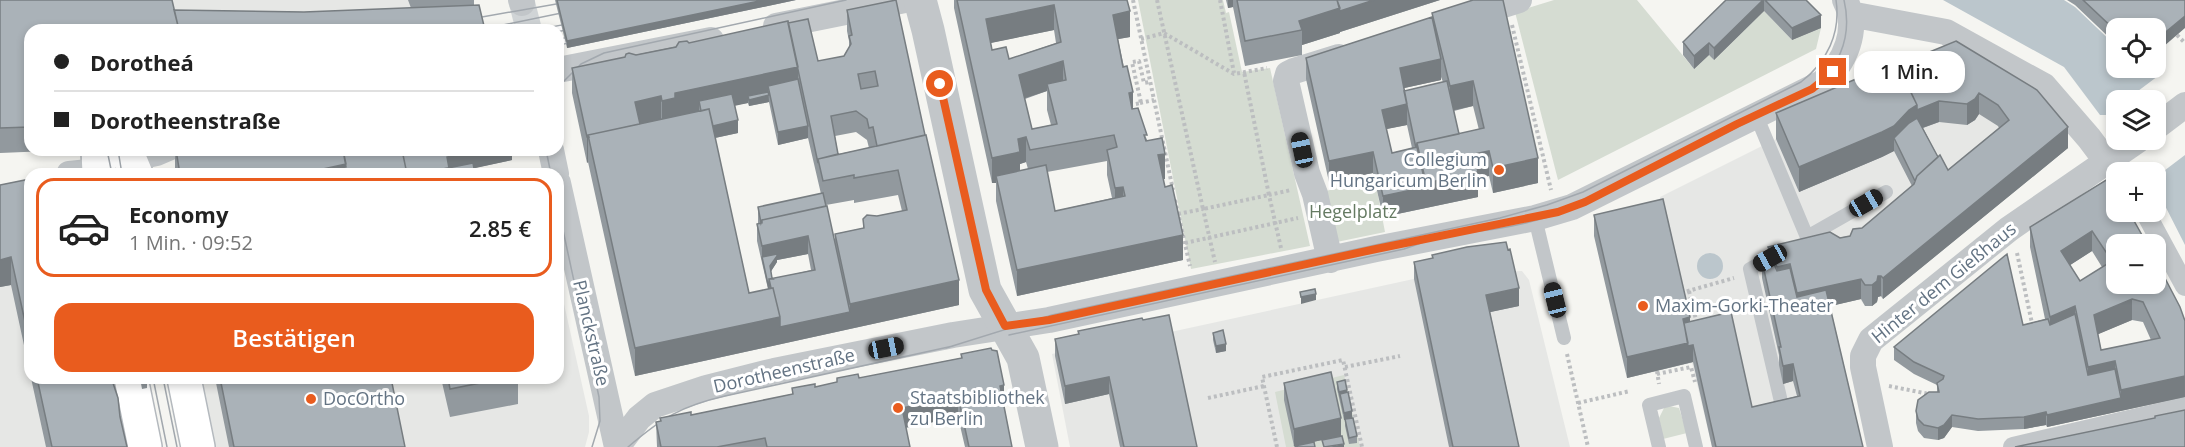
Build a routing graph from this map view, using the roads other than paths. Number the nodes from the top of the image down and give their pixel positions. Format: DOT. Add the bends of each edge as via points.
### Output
graph roads {
  1 [pos="905,0"];
  2 [pos="920,0"];
  3 [pos="1513,2"];
  4 [pos="1848,7"];
  5 [pos="1451,22"];
  6 [pos="1361,50"];
  7 [pos="564,69"];
  8 [pos="2184,106"];
  9 [pos="1756,115"];
  10 [pos="2166,120"];
  11 [pos="157,156"];
  12 [pos="2121,156"];
  13 [pos="108,165"];
  14 [pos="1886,192"];
  15 [pos="564,210"];
  16 [pos="1535,218"];
  17 [pos="2150,222"];
  18 [pos="1798,242"];
  19 [pos="1330,260"];
  20 [pos="2185,286"];
  21 [pos="1005,326"];
  22 [pos="1564,338"];
  23 [pos="133,384"];
  24 [pos="185,384"];
  25 [pos="1782,406"];
  26 [pos="2185,407"];
  27 [pos="145,447"];
  28 [pos="198,447"];
  29 [pos="617,447"];
  30 [pos="1042,447"];
  31 [pos="1659,447"];
  32 [pos="1696,447"];
  33 [pos="1880,447"];
  34 [pos="2013,447"];
  1 -- 7 [label="street"];
  2 -- 21 [label="street" via="986,290"];
  3 -- 5 [label="street"];
  4 -- 9 [label="street, Dorotheenstraße" via="1850,33 1845,51 1828,78"];
  4 -- 12 [label="street" via="1946,33 2044,86 2082,130"];
  6 -- 19 [label="street" via="1291,73 1286,81"];
  8 -- 10 [label="street"];
  9 -- 16 [label="street, Dorotheenstraße" via="1585,202"];
  9 -- 18 [label="lane"];
  11 -- 13 [label="street"];
  12 -- 33 [label="street, Hinter dem Gießhaus" via="2009,229 1871,340 1863,356 1865,382"];
  14 -- 18 [label="lane"];
  15 -- 29 [label="street, Planckstraße"];
  16 -- 19 [label="street, Dorotheenstraße"];
  16 -- 22 [label="lane"];
  17 -- 20 [label="street"];
  18 -- 25 [label="lane" via="1750,269"];
  19 -- 21 [label="street, Dorotheenstraße"];
  21 -- 29 [label="street, Dorotheenstraße" via="774,371 676,397 646,412"];
  21 -- 30 [label="street" via="1023,358"];
  23 -- 27 [label="main road"];
  24 -- 28 [label="main road"];
  26 -- 34 [label="street"];
  31 -- 32 [label="lane" via="1649,405 1684,396"];
}
